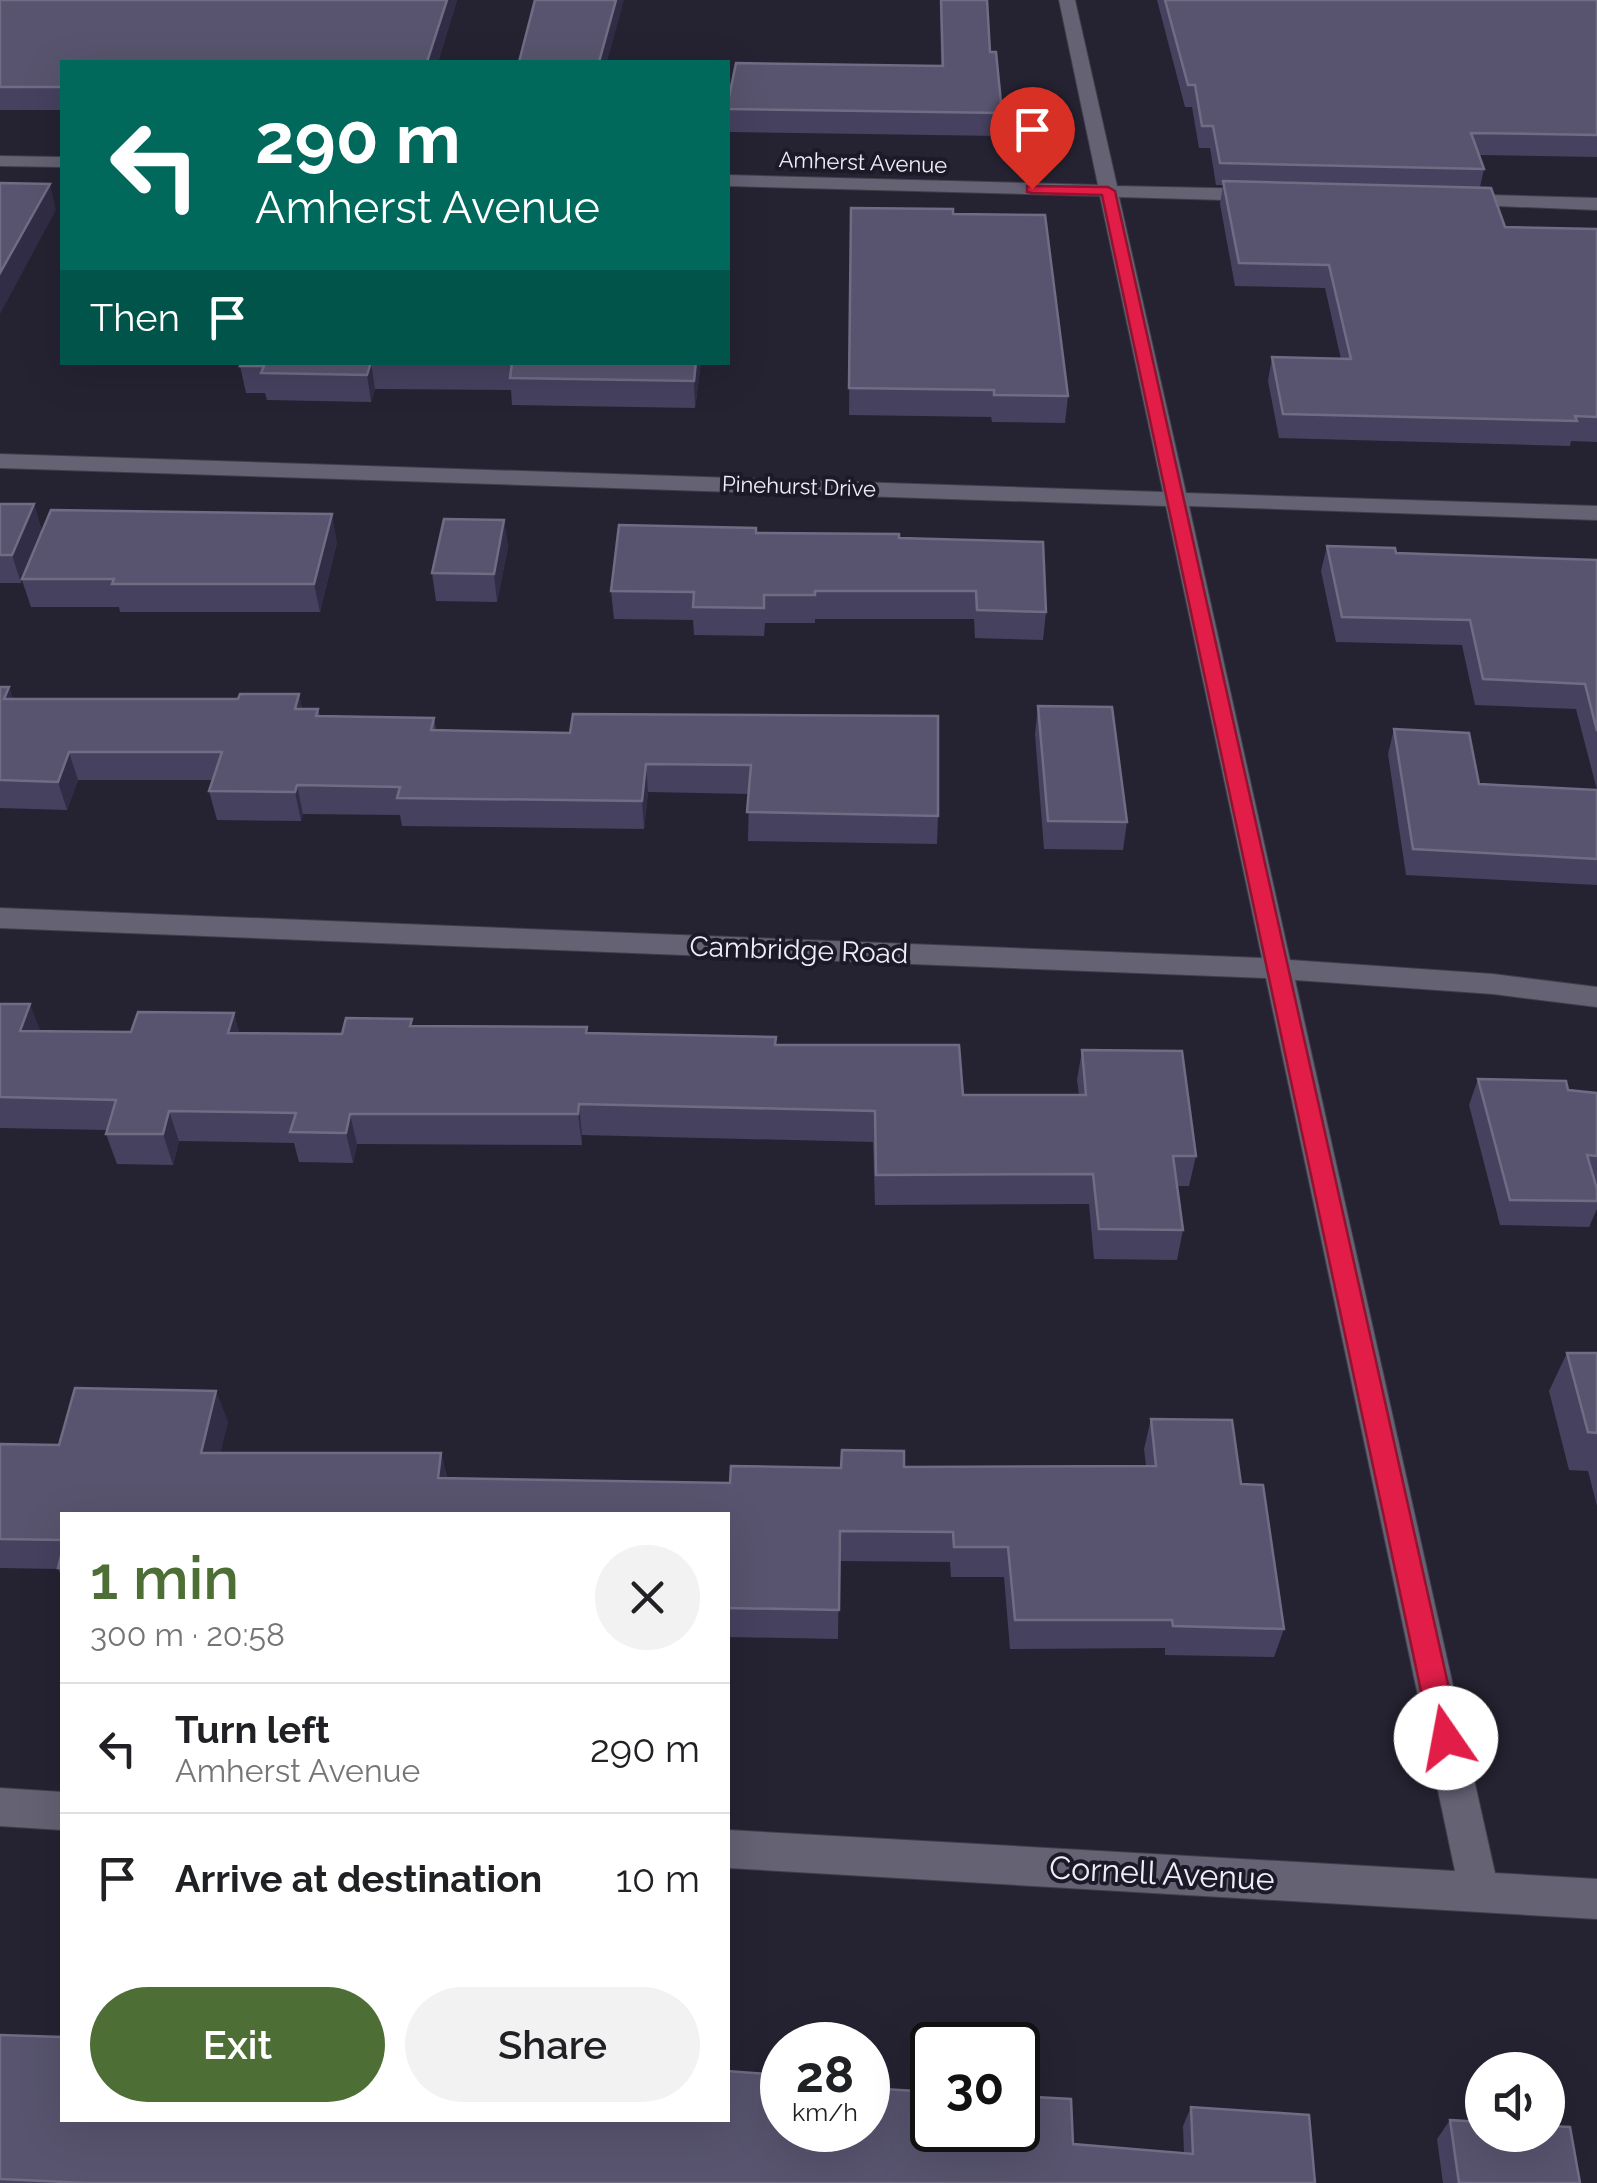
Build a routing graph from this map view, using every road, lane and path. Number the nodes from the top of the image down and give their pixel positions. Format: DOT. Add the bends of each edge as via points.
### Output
graph roads {
  1 [pos="1067,0"];
  2 [pos="0,160"];
  3 [pos="60,162"];
  4 [pos="730,180"];
  5 [pos="1108,191"];
  6 [pos="1284,196"];
  7 [pos="1440,200"];
  8 [pos="1597,204"];
  9 [pos="0,460"];
  10 [pos="1178,498"];
  11 [pos="1597,513"];
  12 [pos="0,918"];
  13 [pos="1279,970"];
  14 [pos="1597,996"];
  15 [pos="0,1808"];
  16 [pos="60,1811"];
  17 [pos="730,1848"];
  18 [pos="1479,1891"];
  19 [pos="1597,1899"];
  1 -- 5 [label="street"];
  2 -- 3 [label="street"];
  4 -- 5 [label="street, Amherst Avenue"];
  5 -- 6 [label="street, Amherst Avenue"];
  5 -- 10 [label="street"];
  7 -- 8 [label="street"];
  9 -- 10 [label="street, Pinehurst Drive"];
  10 -- 11 [label="street, Pinehurst Drive"];
  10 -- 13 [label="street"];
  12 -- 13 [label="street, Cambridge Road"];
  13 -- 14 [label="street, Cambridge Road"];
  13 -- 18 [label="street"];
  15 -- 16 [label="street"];
  17 -- 18 [label="street, Cornell Avenue"];
  18 -- 19 [label="street, Cornell Avenue"];
}
